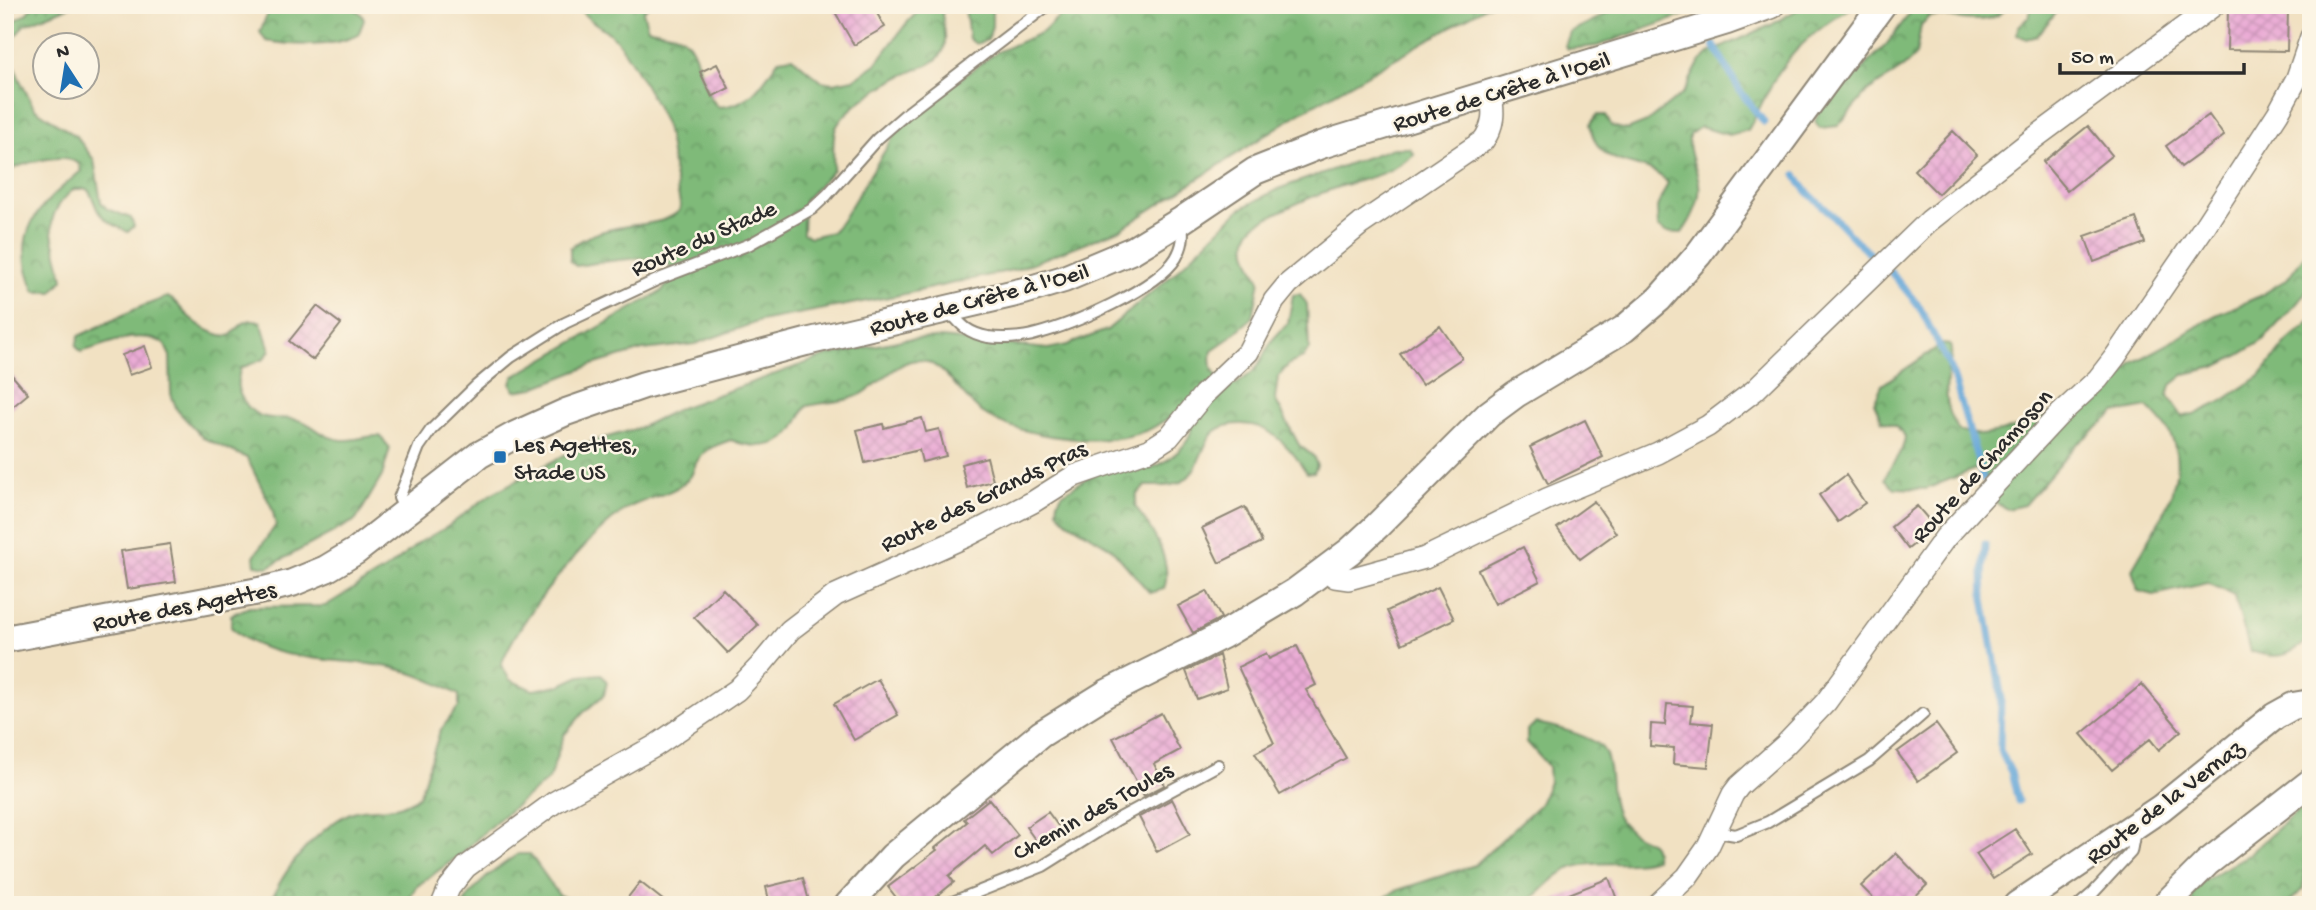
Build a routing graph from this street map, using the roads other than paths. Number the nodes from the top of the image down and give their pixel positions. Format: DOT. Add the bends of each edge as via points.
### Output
graph roads {
  1 [pos="1048,5"];
  2 [pos="1771,5"];
  3 [pos="1882,5"];
  4 [pos="2214,5"];
  5 [pos="2311,37"];
  6 [pos="1490,93"];
  7 [pos="1182,220"];
  8 [pos="948,309"];
  9 [pos="405,512"];
  10 [pos="356,551"];
  11 [pos="1326,570"];
  12 [pos="5,639"];
  13 [pos="2311,703"];
  14 [pos="1923,714"];
  15 [pos="1218,765"];
  16 [pos="2311,782"];
  17 [pos="2136,826"];
  18 [pos="1717,832"];
  19 [pos="442,905"];
  20 [pos="848,905"];
  21 [pos="946,905"];
  22 [pos="1657,905"];
  23 [pos="2017,905"];
  24 [pos="2079,905"];
  25 [pos="2165,905"];
  1 -- 9 [label="lane, Route du Stade" via="877,139 813,209 750,244 577,317 511,357 431,430 419,447 398,498"];
  2 -- 6 [label="street, Route de Crête à l'Oeil"];
  3 -- 11 [label="street" via="1699,255 1659,299 1624,329 1489,414 1395,509"];
  4 -- 11 [label="street" via="1929,222 1754,391 1708,426 1425,558 1349,579"];
  5 -- 18 [label="street, Route de Chamoson" via="2278,113 2115,357 1945,538 1826,702 1733,793"];
  6 -- 7 [label="street, Route de Crête à l'Oeil" via="1269,164"];
  6 -- 19 [label="street, Route des Grands Pras" via="1494,119 1483,141 1361,224 1288,284 1248,352 1204,394 1169,437 1149,450 1074,476 967,536 836,595 790,630 737,690 655,746 555,802 466,867"];
  7 -- 8 [label="street, Route de Crête à l'Oeil" via="1089,270"];
  7 -- 8 [label="lane" via="1184,240 1174,261 1148,285 1073,322 1033,335 989,337 964,329"];
  8 -- 9 [label="street, Route de Crête à l'Oeil" via="644,385 566,412 480,455"];
  9 -- 10 [label="street, Route de Crête à l'Oeil"];
  10 -- 12 [label="street, Route des Agettes" via="314,575 281,586"];
  11 -- 20 [label="street" via="1223,635 1057,723 893,856"];
  13 -- 17 [label="street, Route de la Vernaz" via="2275,716"];
  14 -- 18 [label="lane" via="1870,761 1768,822 1736,835"];
  15 -- 21 [label="lane, Chemin des Toules" via="1043,866"];
  16 -- 25 [label="street" via="2207,863"];
  17 -- 23 [label="street, Route de la Vernaz"];
  17 -- 24 [label="lane" via="2131,852"];
  18 -- 22 [label="street, Route de Chamoson" via="1687,877"];
}
